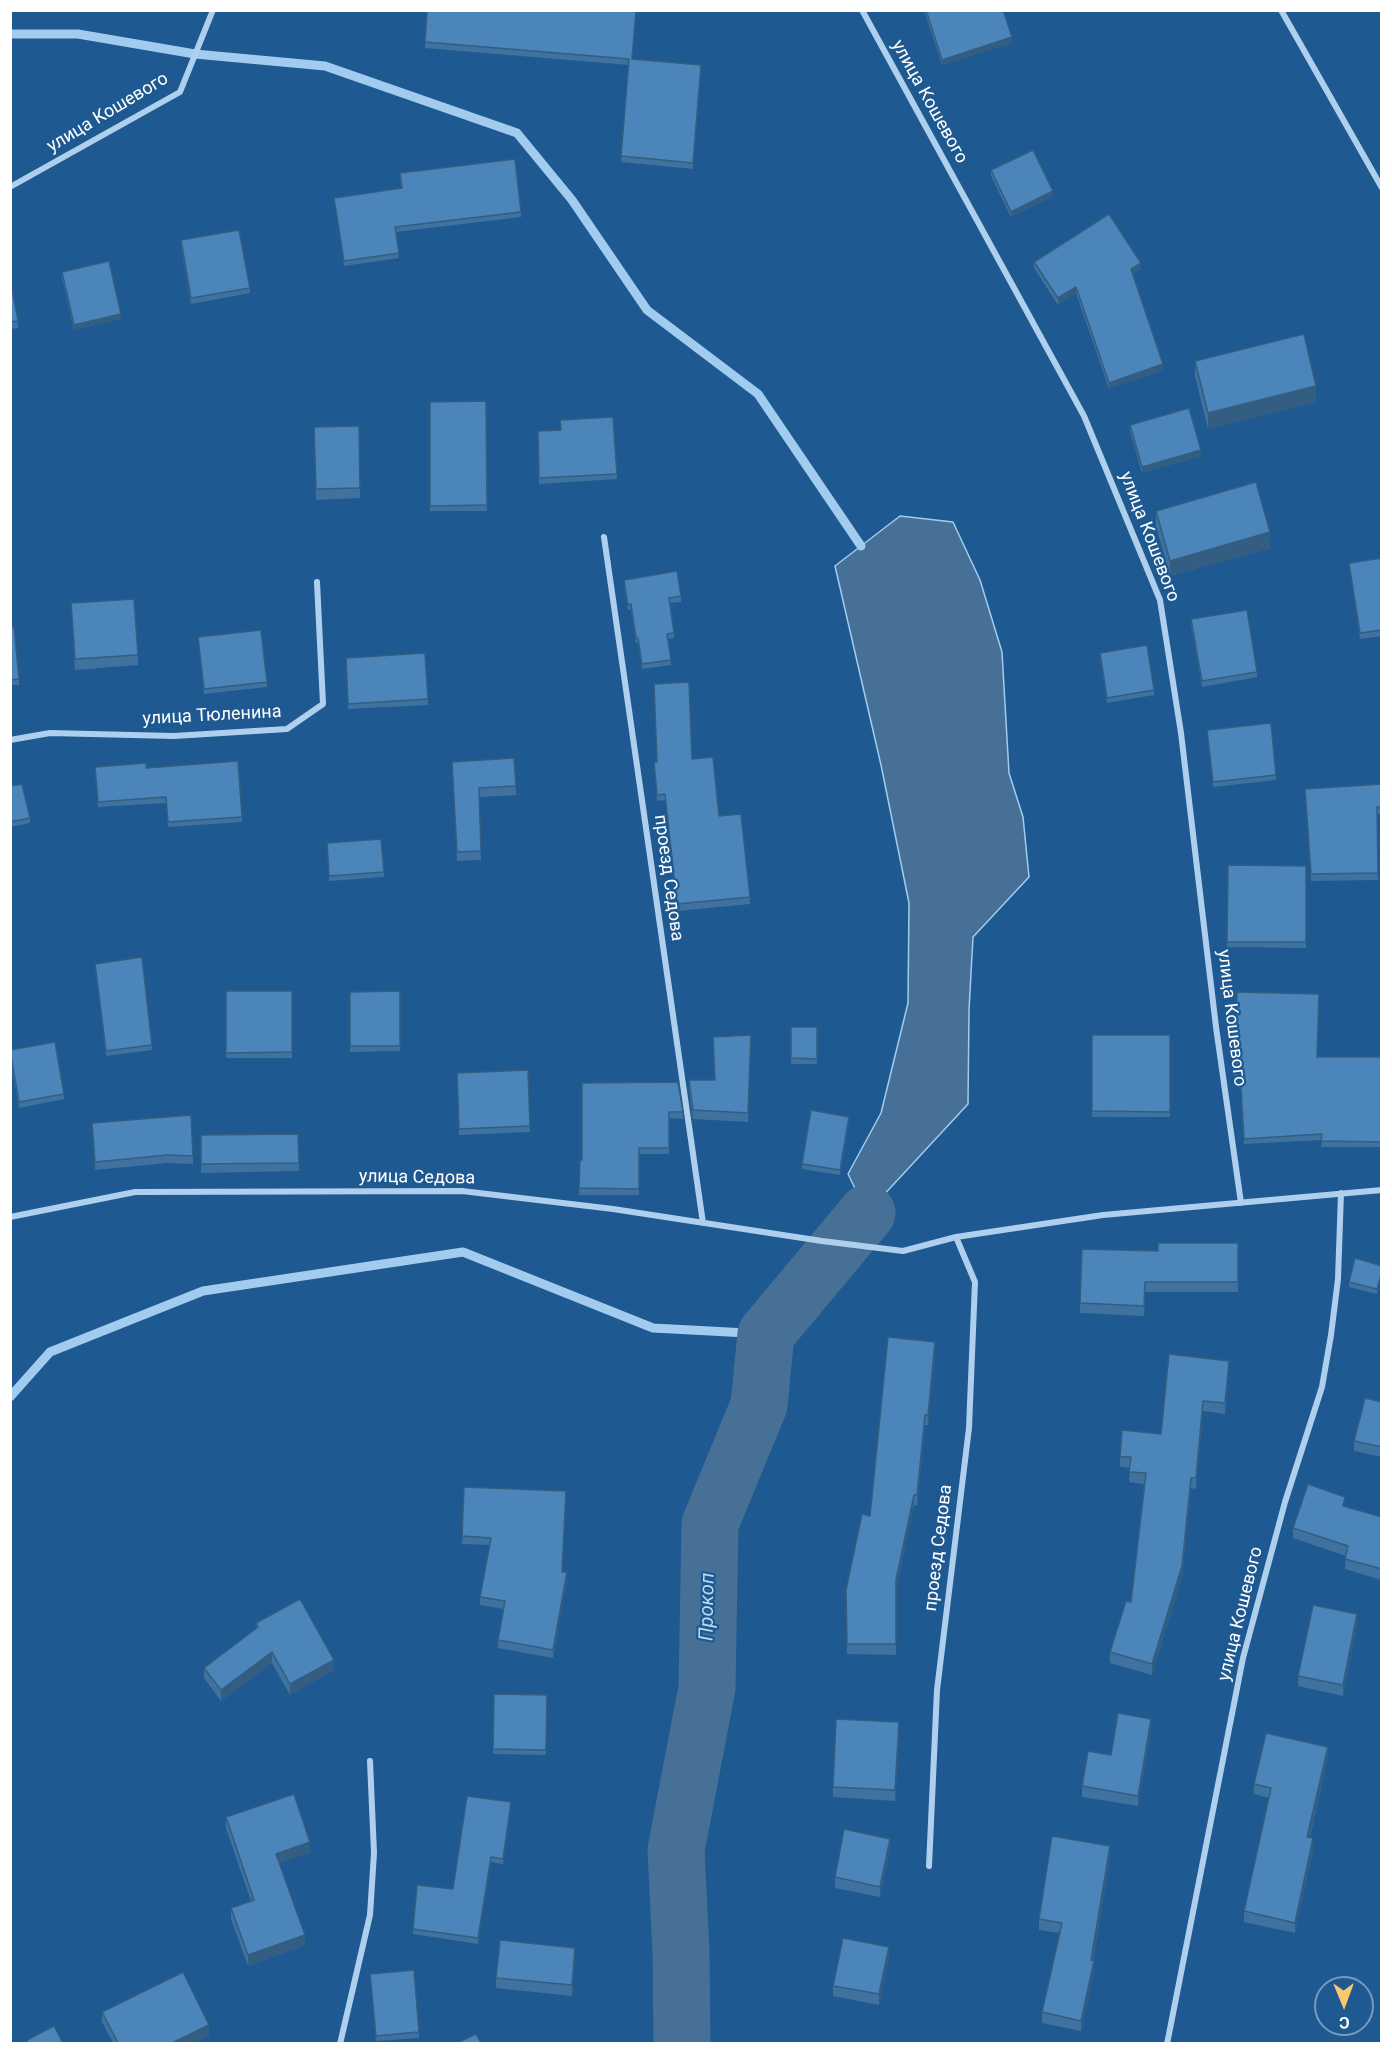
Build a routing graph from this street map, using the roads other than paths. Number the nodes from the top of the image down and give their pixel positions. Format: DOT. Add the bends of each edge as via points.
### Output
graph roads {
  1 [pos="213,10"];
  2 [pos="862,10"];
  3 [pos="1281,10"];
  4 [pos="10,187"];
  5 [pos="1382,189"];
  6 [pos="604,537"];
  7 [pos="317,582"];
  8 [pos="10,740"];
  9 [pos="1382,1190"];
  10 [pos="1341,1193"];
  11 [pos="1240,1203"];
  12 [pos="10,1217"];
  13 [pos="703,1222"];
  14 [pos="956,1237"];
  15 [pos="370,1761"];
  16 [pos="929,1866"];
  17 [pos="340,2043"];
  18 [pos="1167,2043"];
  1 -- 4 [label="street, улица Кошевого" via="180,92"];
  2 -- 11 [label="street, улица Кошевого" via="1084,416 1160,600 1181,733"];
  3 -- 5 [label="street"];
  6 -- 13 [label="street, проезд Седова"];
  7 -- 8 [label="street, улица Тюленина" via="323,704 287,729 174,736 50,733"];
  9 -- 10 [label="street"];
  10 -- 11 [label="street"];
  10 -- 18 [label="street, улица Кошевого" via="1338,1279 1322,1387 1243,1658"];
  11 -- 14 [label="street" via="1103,1215"];
  12 -- 13 [label="street, улица Седова" via="135,1192 462,1191"];
  13 -- 14 [label="street, улица Седова" via="903,1251"];
  14 -- 16 [label="street, проезд Седова" via="975,1282 969,1428 937,1690"];
  15 -- 17 [label="street" via="374,1853 370,1915"];
}
